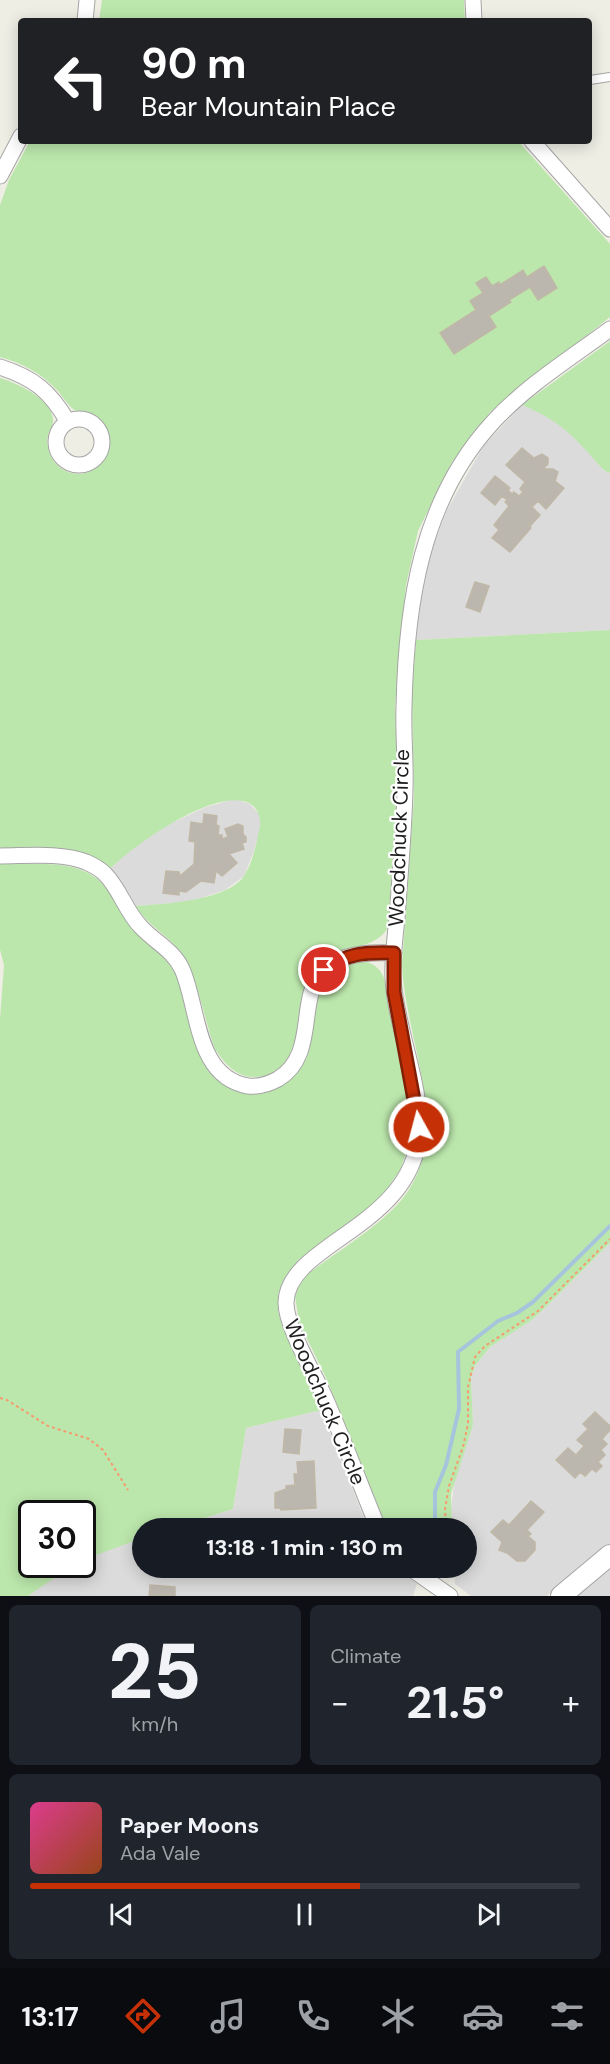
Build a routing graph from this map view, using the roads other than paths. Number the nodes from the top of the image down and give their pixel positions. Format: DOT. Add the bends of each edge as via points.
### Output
graph roads {
  1 [pos="87,0"];
  2 [pos="473,0"];
  3 [pos="85,18"];
  4 [pos="474,18"];
  5 [pos="610,77"];
  6 [pos="592,81"];
  7 [pos="18,141"];
  8 [pos="535,144"];
  9 [pos="0,174"];
  10 [pos="610,229"];
  11 [pos="610,328"];
  12 [pos="0,367"];
  13 [pos="68,422"];
  14 [pos="0,856"];
  15 [pos="394,953"];
  16 [pos="374,1518"];
  17 [pos="610,1555"];
  18 [pos="424,1578"];
  19 [pos="450,1596"];
  20 [pos="561,1596"];
  1 -- 3 [label="street"];
  2 -- 4 [label="street"];
  5 -- 6 [label="lane"];
  7 -- 9 [label="street"];
  8 -- 10 [label="street"];
  11 -- 15 [label="street, Woodchuck Circle" via="516,399 491,423 448,487 428,532 414,587 405,682 406,787"];
  12 -- 13 [label="street" via="40,386"];
  14 -- 15 [label="street" via="73,859 106,874 140,926 177,960 207,1054 228,1077 247,1086 269,1084 292,1068 302,1044 312,992 324,970 346,956"];
  15 -- 16 [label="street, Woodchuck Circle" via="394,992 419,1115 415,1156 393,1197 297,1273 286,1299 291,1326 329,1406"];
  17 -- 20 [label="street"];
  18 -- 19 [label="street"];
}
